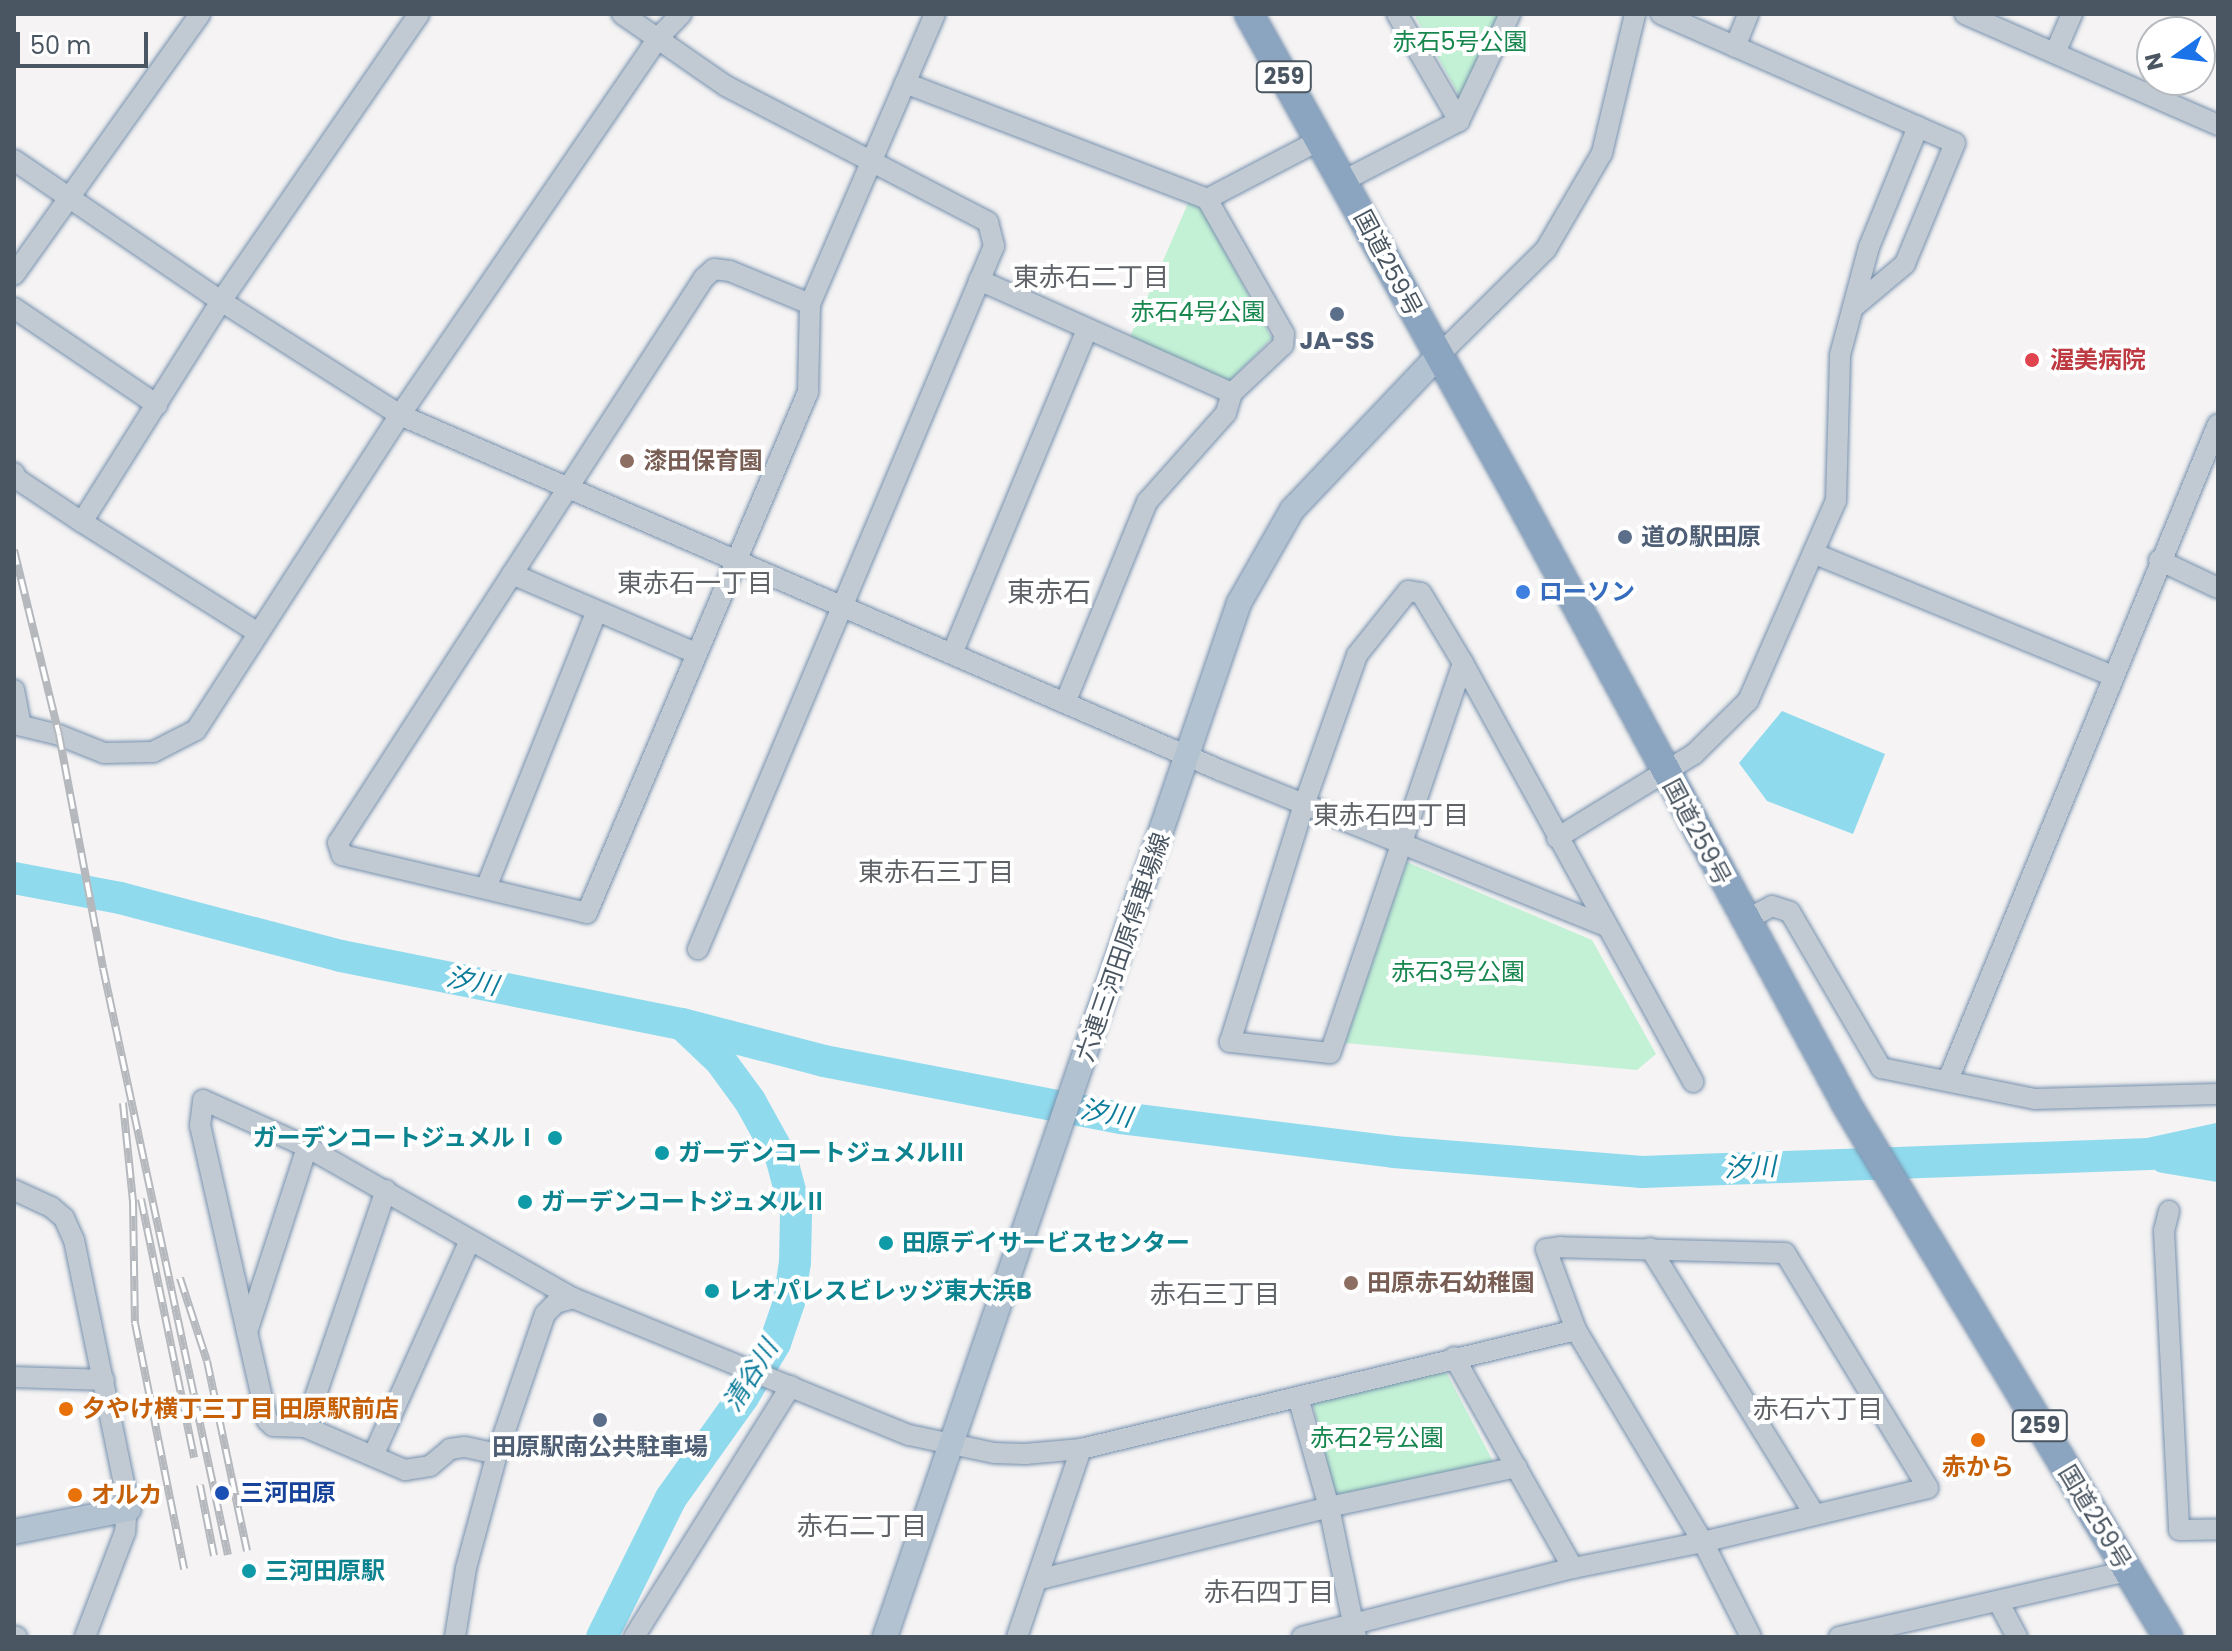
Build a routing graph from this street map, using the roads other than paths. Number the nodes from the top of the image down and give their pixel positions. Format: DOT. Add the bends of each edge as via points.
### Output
graph roads {
  1 [pos="200,14"];
  2 [pos="419,14"];
  3 [pos="622,14"];
  4 [pos="681,14"];
  5 [pos="935,14"];
  6 [pos="1249,14"];
  7 [pos="1397,14"];
  8 [pos="1510,14"];
  9 [pos="1635,14"];
  10 [pos="1661,14"];
  11 [pos="1748,14"];
  12 [pos="1965,14"];
  13 [pos="2072,14"];
  14 [pos="657,39"];
  15 [pos="1735,47"];
  16 [pos="2055,53"];
  17 [pos="905,83"];
  18 [pos="1459,121"];
  19 [pos="2218,125"];
  20 [pos="1918,127"];
  21 [pos="1320,140"];
  22 [pos="14,160"];
  23 [pos="870,161"];
  24 [pos="1343,181"];
  25 [pos="67,197"];
  26 [pos="1207,199"];
  27 [pos="14,275"];
  28 [pos="979,280"];
  29 [pos="221,301"];
  30 [pos="810,304"];
  31 [pos="1855,306"];
  32 [pos="14,308"];
  33 [pos="1087,329"];
  34 [pos="1438,356"];
  35 [pos="1232,393"];
  36 [pos="157,405"];
  37 [pos="400,415"];
  38 [pos="2218,424"];
  39 [pos="14,473"];
  40 [pos="572,486"];
  41 [pos="82,522"];
  42 [pos="1813,553"];
  43 [pos="735,558"];
  44 [pos="2159,560"];
  45 [pos="512,574"];
  46 [pos="2218,588"];
  47 [pos="843,606"];
  48 [pos="597,611"];
  49 [pos="258,633"];
  50 [pos="695,653"];
  51 [pos="952,654"];
  52 [pos="1463,663"];
  53 [pos="2113,676"];
  54 [pos="14,690"];
  55 [pos="1065,703"];
  56 [pos="17,724"];
  57 [pos="1189,756"];
  58 [pos="1666,773"];
  59 [pos="1304,805"];
  60 [pos="1557,838"];
  61 [pos="1400,842"];
  62 [pos="486,888"];
  63 [pos="1745,920"];
  64 [pos="1608,927"];
  65 [pos="698,949"];
  66 [pos="1948,1080"];
  67 [pos="1693,1082"];
  68 [pos="2218,1094"];
  69 [pos="307,1147"];
  70 [pos="14,1190"];
  71 [pos="386,1190"];
  72 [pos="2169,1211"];
  73 [pos="469,1242"];
  74 [pos="1650,1248"];
  75 [pos="573,1298"];
  76 [pos="1576,1330"];
  77 [pos="247,1332"];
  78 [pos="1454,1357"];
  79 [pos="14,1377"];
  80 [pos="104,1380"];
  81 [pos="791,1386"];
  82 [pos="1298,1397"];
  83 [pos="305,1427"];
  84 [pos="951,1441"];
  85 [pos="1081,1449"];
  86 [pos="497,1454"];
  87 [pos="373,1456"];
  88 [pos="1517,1467"];
  89 [pos="1329,1507"];
  90 [pos="129,1509"];
  91 [pos="1814,1514"];
  92 [pos="2218,1529"];
  93 [pos="14,1532"];
  94 [pos="1703,1542"];
  95 [pos="1573,1568"];
  96 [pos="2128,1571"];
  97 [pos="1037,1580"];
  98 [pos="1998,1601"];
  99 [pos="1354,1631"];
  100 [pos="85,1637"];
  101 [pos="455,1637"];
  102 [pos="634,1637"];
  103 [pos="885,1637"];
  104 [pos="1017,1637"];
  105 [pos="1302,1637"];
  106 [pos="1751,1637"];
  107 [pos="1839,1637"];
  108 [pos="2017,1637"];
  109 [pos="2168,1637"];
  1 -- 25 [label="street"];
  2 -- 29 [label="street"];
  3 -- 14 [label="street"];
  4 -- 14 [label="street"];
  5 -- 17 [label="street"];
  6 -- 21 [label="highway, 国道259号 / 259"];
  7 -- 18 [label="street"];
  8 -- 18 [label="street"];
  9 -- 34 [label="street" via="1602,153 1546,249"];
  10 -- 15 [label="street"];
  11 -- 15 [label="street"];
  12 -- 16 [label="street"];
  13 -- 16 [label="street"];
  14 -- 23 [label="street" via="726,86"];
  14 -- 37 [label="street"];
  15 -- 20 [label="street"];
  16 -- 19 [label="street"];
  17 -- 23 [label="street"];
  17 -- 26 [label="street"];
  18 -- 24 [label="street"];
  20 -- 31 [label="street" via="1869,247"];
  20 -- 31 [label="street" via="1955,143 1905,264"];
  21 -- 24 [label="highway, 国道259号 / 259"];
  21 -- 26 [label="street"];
  22 -- 25 [label="street"];
  23 -- 28 [label="street" via="988,222 994,246"];
  23 -- 30 [label="street"];
  24 -- 34 [label="highway, 国道259号 / 259"];
  25 -- 27 [label="street"];
  25 -- 29 [label="street"];
  26 -- 35 [label="street" via="1284,334 1283,345"];
  28 -- 33 [label="street"];
  28 -- 47 [label="street"];
  29 -- 36 [label="street"];
  29 -- 37 [label="street"];
  30 -- 40 [label="street" via="714,269"];
  30 -- 43 [label="street" via="808,392"];
  31 -- 42 [label="street" via="1840,355 1836,501"];
  32 -- 36 [label="street"];
  33 -- 35 [label="street"];
  33 -- 51 [label="street"];
  34 -- 57 [label="main road, 六連三河田原停車場線" via="1292,510 1239,603"];
  34 -- 58 [label="highway, 国道259号 / 259"];
  35 -- 55 [label="street" via="1226,413 1147,502"];
  36 -- 41 [label="street"];
  37 -- 40 [label="street"];
  37 -- 49 [label="street"];
  38 -- 44 [label="street"];
  39 -- 41 [label="street"];
  40 -- 43 [label="street"];
  40 -- 45 [label="street"];
  41 -- 49 [label="street"];
  42 -- 53 [label="street"];
  42 -- 58 [label="street" via="1748,701 1694,754"];
  43 -- 47 [label="street"];
  43 -- 50 [label="street"];
  44 -- 46 [label="street"];
  44 -- 53 [label="street"];
  45 -- 48 [label="street"];
  45 -- 62 [label="street" via="338,843 342,855"];
  47 -- 51 [label="street"];
  47 -- 65 [label="street"];
  48 -- 50 [label="street"];
  48 -- 62 [label="street"];
  49 -- 56 [label="street" via="196,730 153,752 104,753"];
  50 -- 62 [label="street" via="587,913"];
  51 -- 55 [label="street"];
  52 -- 59 [label="street" via="1421,593 1408,591 1357,655"];
  52 -- 60 [label="street"];
  52 -- 61 [label="street"];
  53 -- 66 [label="street"];
  54 -- 56 [label="street"];
  55 -- 57 [label="street"];
  57 -- 59 [label="street"];
  57 -- 84 [label="main road, 六連三河田原停車場線"];
  58 -- 60 [label="street"];
  58 -- 63 [label="highway, 国道259号 / 259"];
  59 -- 61 [label="street"];
  59 -- 61 [label="street" via="1230,1042 1330,1053"];
  60 -- 64 [label="street"];
  61 -- 64 [label="street"];
  63 -- 66 [label="street" via="1772,906 1790,912 1881,1068"];
  63 -- 96 [label="highway, 国道259号 / 259" via="1911,1216"];
  64 -- 67 [label="street"];
  66 -- 68 [label="street" via="2035,1099"];
  69 -- 71 [label="street"];
  69 -- 77 [label="street"];
  69 -- 77 [label="street" via="203,1100 200,1126"];
  70 -- 80 [label="street" via="51,1207 69,1229"];
  71 -- 73 [label="street"];
  71 -- 83 [label="street"];
  72 -- 92 [label="street" via="2164,1231 2179,1530"];
  73 -- 75 [label="street"];
  73 -- 87 [label="street"];
  74 -- 76 [label="street" via="1546,1249"];
  74 -- 91 [label="street"];
  74 -- 91 [label="street" via="1785,1253 1928,1488"];
  75 -- 81 [label="street"];
  75 -- 86 [label="street" via="556,1303 545,1314"];
  76 -- 78 [label="street"];
  76 -- 94 [label="street"];
  77 -- 83 [label="street" via="267,1420 273,1426"];
  78 -- 82 [label="street"];
  78 -- 88 [label="street"];
  79 -- 80 [label="street"];
  80 -- 90 [label="street"];
  81 -- 84 [label="street" via="884,1427"];
  81 -- 102 [label="street"];
  82 -- 85 [label="street"];
  82 -- 89 [label="street"];
  83 -- 87 [label="street"];
  84 -- 85 [label="street" via="994,1453"];
  84 -- 103 [label="main road, 六連三河田原停車場線"];
  85 -- 97 [label="street"];
  86 -- 87 [label="street" via="450,1449 417,1471"];
  86 -- 101 [label="street" via="466,1568"];
  88 -- 89 [label="street"];
  88 -- 95 [label="street"];
  89 -- 97 [label="street"];
  89 -- 99 [label="street"];
  90 -- 93 [label="main road"];
  90 -- 100 [label="street"];
  91 -- 94 [label="street"];
  94 -- 95 [label="street"];
  94 -- 106 [label="street"];
  95 -- 99 [label="street"];
  96 -- 98 [label="street"];
  96 -- 109 [label="highway, 国道259号 / 259"];
  97 -- 104 [label="street"];
  98 -- 107 [label="street"];
  98 -- 108 [label="street"];
  99 -- 105 [label="street"];
}
